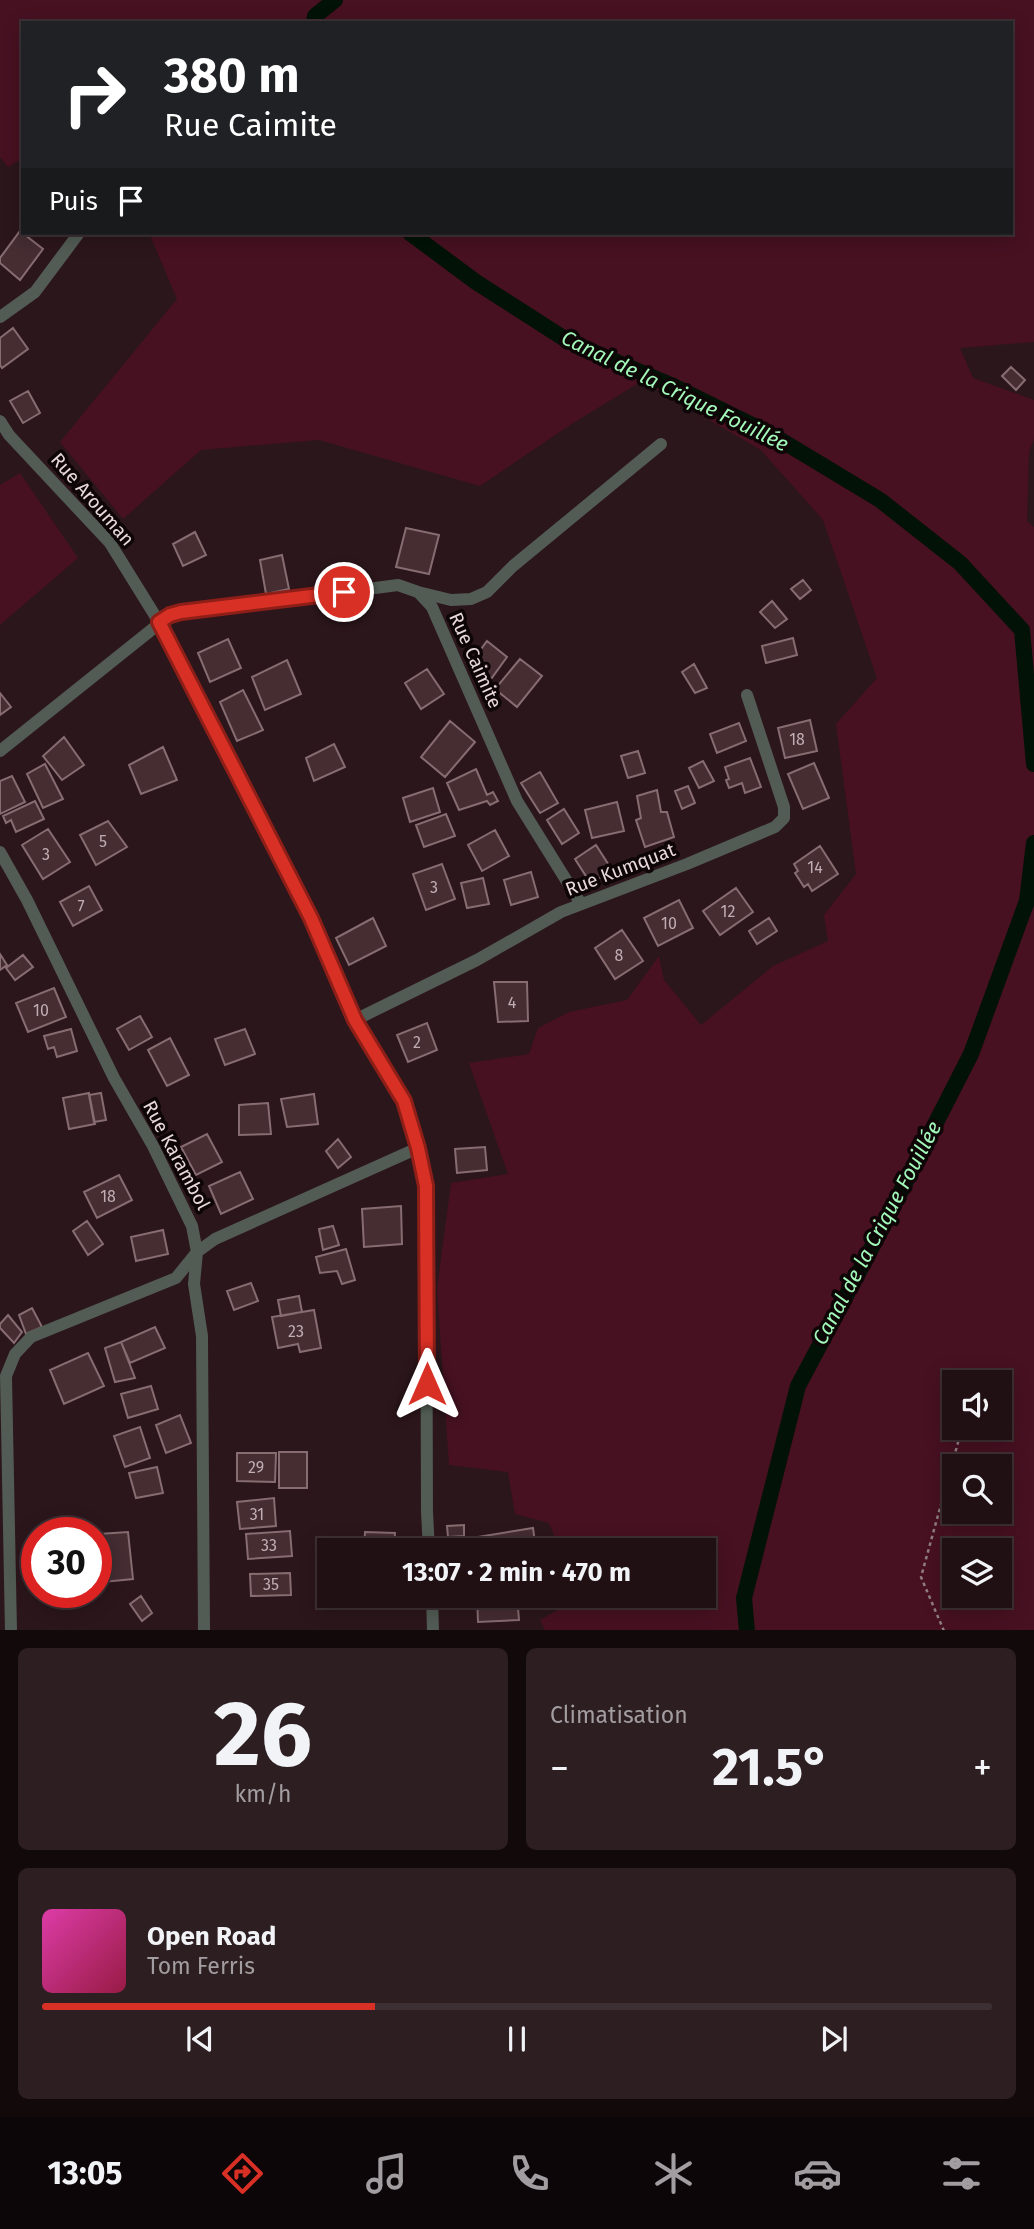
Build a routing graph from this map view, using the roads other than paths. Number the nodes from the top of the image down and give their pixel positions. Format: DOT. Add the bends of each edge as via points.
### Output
graph roads {
  1 [pos="78,235"];
  2 [pos="0,317"];
  3 [pos="0,421"];
  4 [pos="661,444"];
  5 [pos="418,592"];
  6 [pos="159,622"];
  7 [pos="747,695"];
  8 [pos="0,751"];
  9 [pos="0,852"];
  10 [pos="581,904"];
  11 [pos="355,1020"];
  12 [pos="418,1148"];
  13 [pos="198,1252"];
  14 [pos="428,1538"];
  15 [pos="432,1608"];
  16 [pos="11,1630"];
  17 [pos="204,1630"];
  18 [pos="433,1630"];
  1 -- 2 [label="street" via="35,292"];
  3 -- 6 [label="street, Rue Arouman" via="110,543"];
  4 -- 5 [label="street" via="487,592 452,600"];
  5 -- 6 [label="street" via="398,585 181,612"];
  5 -- 10 [label="street, Rue Caimite" via="432,607 517,801"];
  6 -- 8 [label="street"];
  6 -- 11 [label="street, Rue Arouman" via="311,918"];
  7 -- 10 [label="street, Rue Kumquat" via="784,818 775,827"];
  9 -- 13 [label="street, Rue Karambol" via="159,1157 192,1226"];
  10 -- 11 [label="street, Rue Kumquat"];
  11 -- 12 [label="street, Rue Arouman" via="404,1101"];
  12 -- 13 [label="street" via="215,1238"];
  12 -- 14 [label="street, Rue Arouman" via="426,1186"];
  13 -- 16 [label="street" via="176,1278 31,1337 15,1354 6,1376"];
  13 -- 17 [label="street, Rue Karambol" via="194,1284 202,1336"];
  15 -- 18 [label="street"];
}
